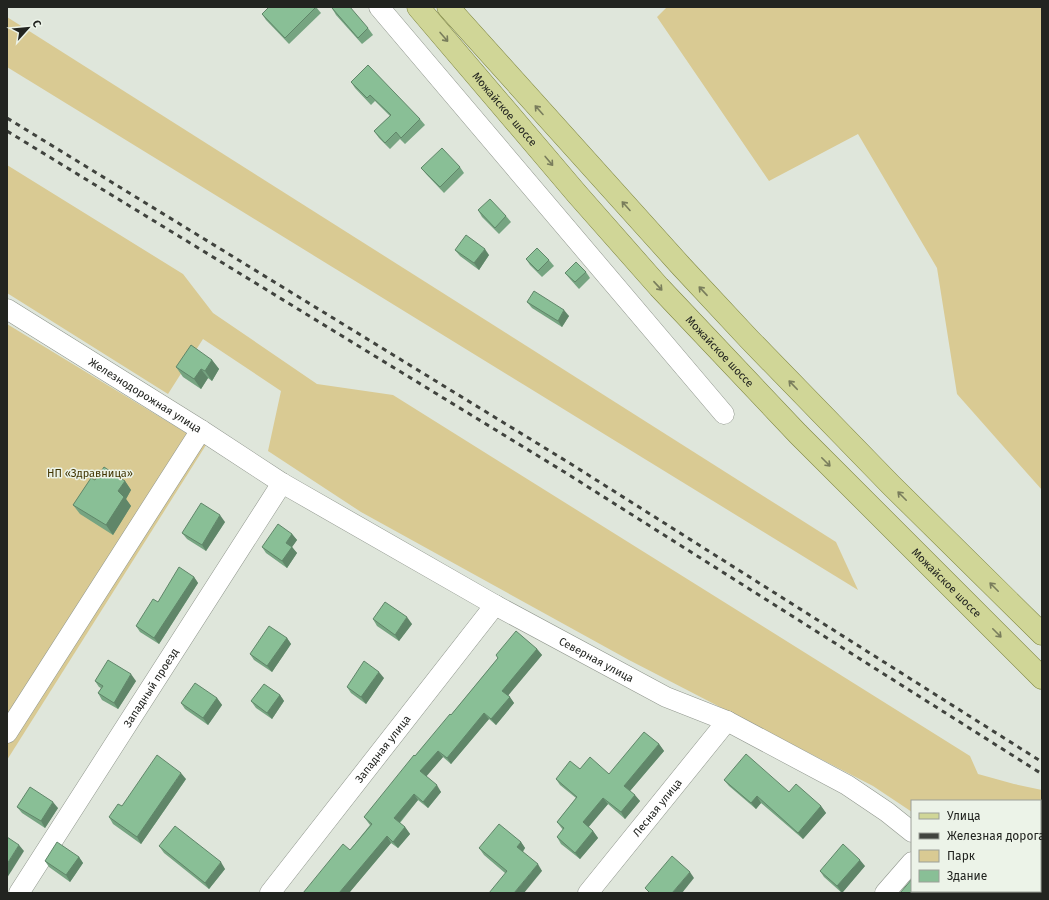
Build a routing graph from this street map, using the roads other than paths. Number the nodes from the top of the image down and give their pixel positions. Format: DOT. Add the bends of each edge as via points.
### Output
graph roads {
  1 [pos="379,7"];
  2 [pos="418,7"];
  3 [pos="448,7"];
  4 [pos="7,309"];
  5 [pos="724,414"];
  6 [pos="201,430"];
  7 [pos="282,483"];
  8 [pos="495,605"];
  9 [pos="1042,634"];
  10 [pos="1042,678"];
  11 [pos="726,721"];
  12 [pos="7,733"];
  13 [pos="911,831"];
  14 [pos="911,863"];
  15 [pos="19,893"];
  16 [pos="270,893"];
  17 [pos="588,893"];
  18 [pos="885,893"];
  1 -- 5 [label="street"];
  2 -- 10 [label="main road, Можайское шоссе, one-way" via="632,257 728,361"];
  9 -- 3 [label="main road, one-way" via="820,413 680,266"];
  4 -- 6 [label="street, Железнодорожная улица"];
  6 -- 7 [label="street, Железнодорожная улица"];
  6 -- 12 [label="street"];
  7 -- 8 [label="street, Северная улица"];
  7 -- 15 [label="street, Западный проезд"];
  8 -- 11 [label="street, Северная улица" via="666,697"];
  8 -- 16 [label="street, Западная улица"];
  11 -- 13 [label="street, Северная улица" via="847,785"];
  11 -- 17 [label="street, Лесная улица"];
  14 -- 18 [label="street"];
}
